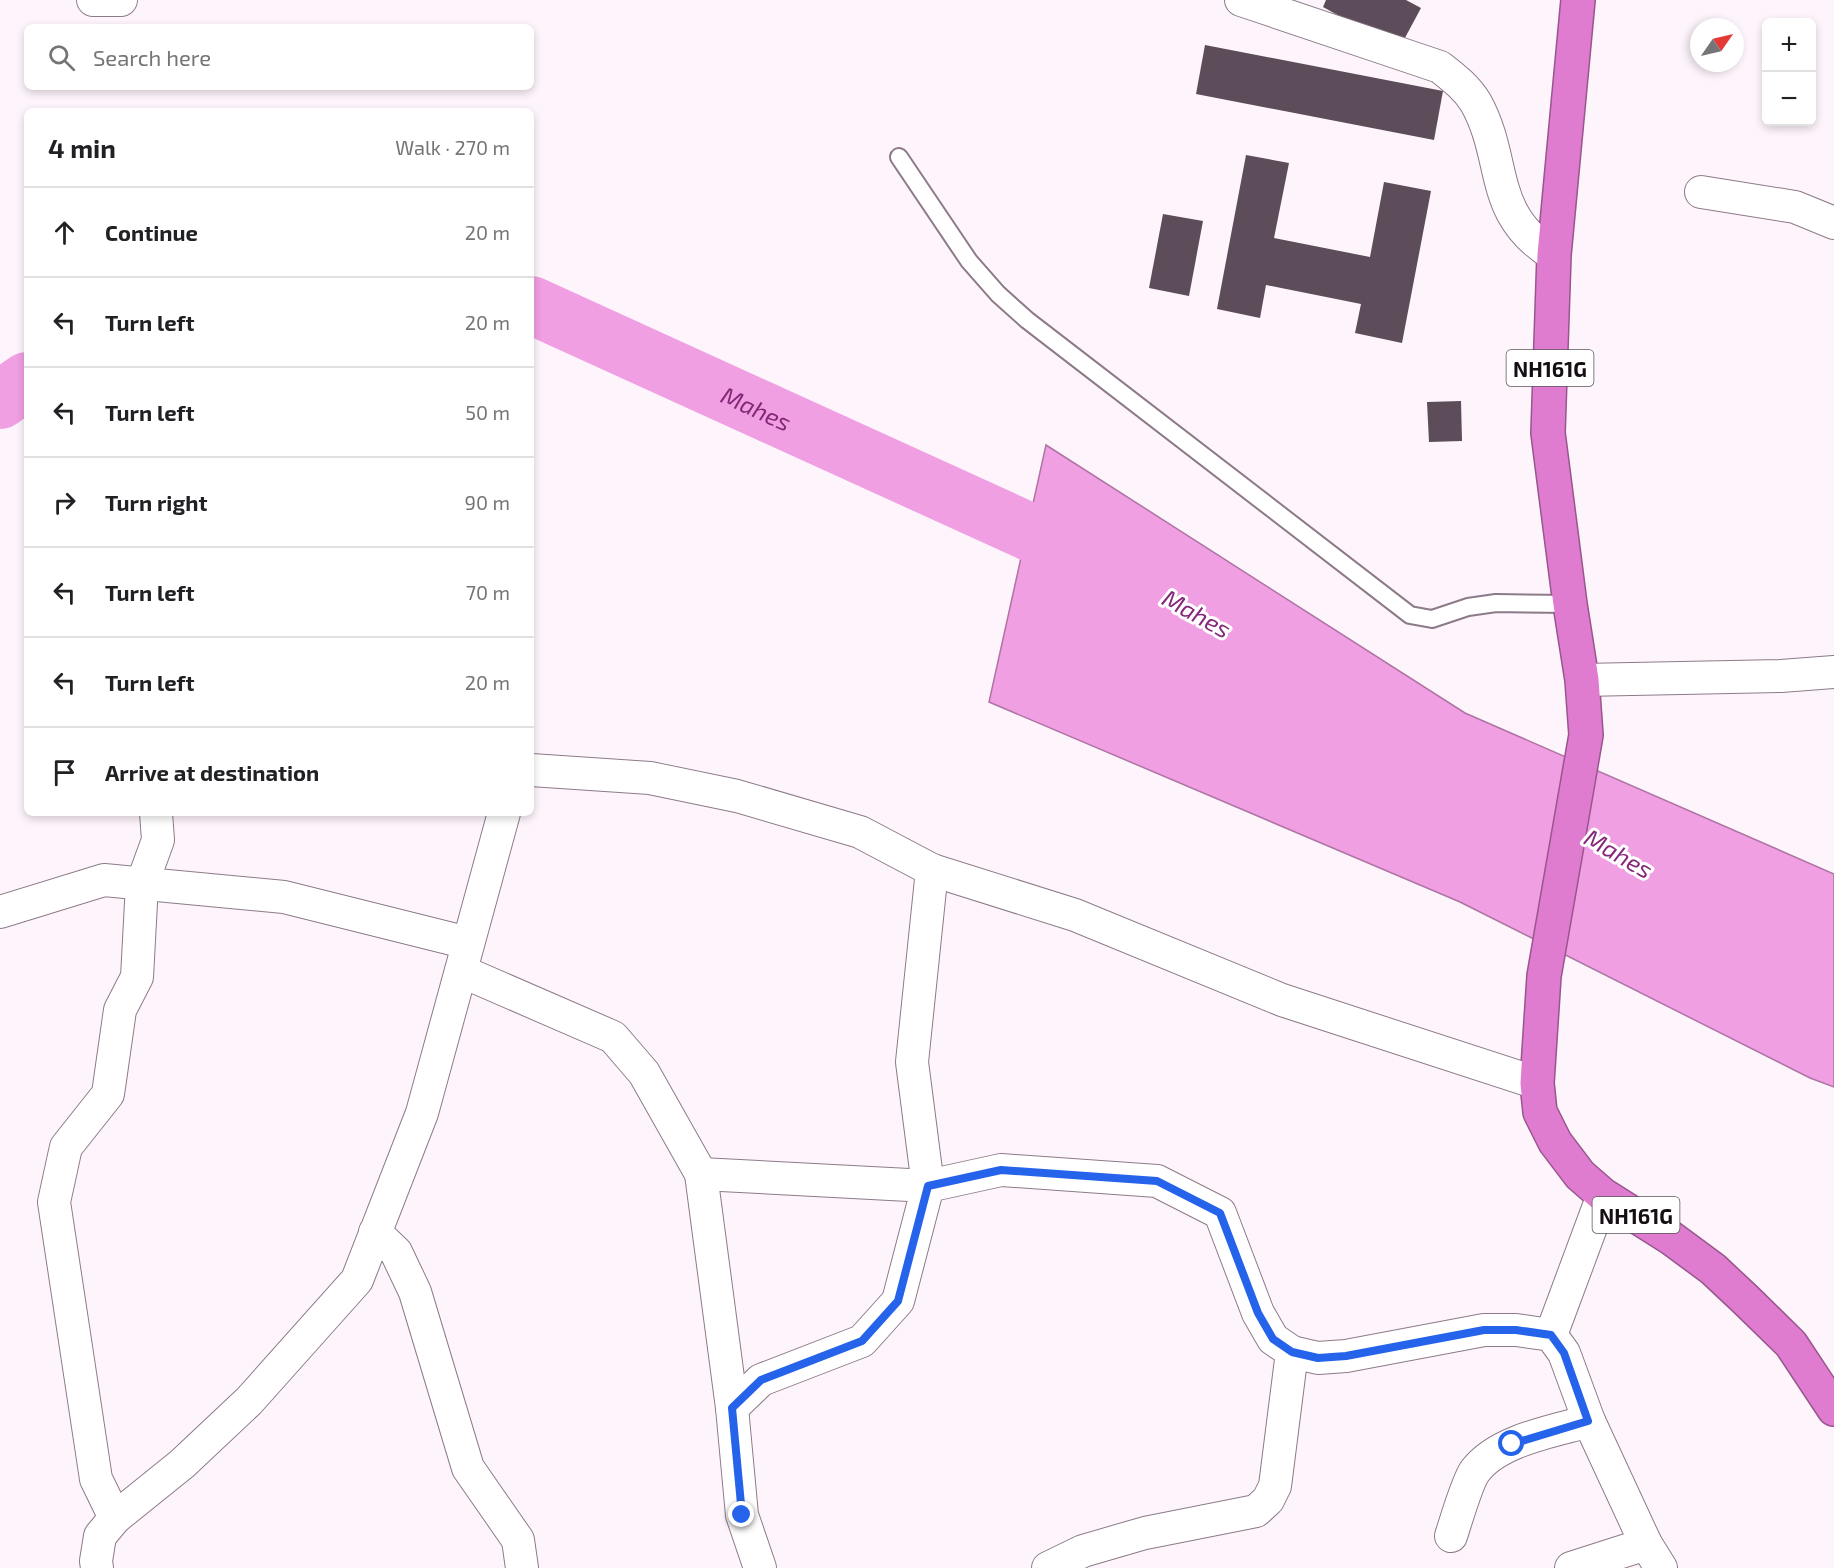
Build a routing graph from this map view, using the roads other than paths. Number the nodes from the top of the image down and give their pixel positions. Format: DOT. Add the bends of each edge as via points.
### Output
graph roads {
  1 [pos="93,0"];
  2 [pos="121,0"];
  3 [pos="1241,0"];
  4 [pos="1578,0"];
  5 [pos="899,157"];
  6 [pos="1701,192"];
  7 [pos="1834,223"];
  8 [pos="1554,255"];
  9 [pos="1570,604"];
  10 [pos="1834,672"];
  11 [pos="1582,680"];
  12 [pos="534,770"];
  13 [pos="156,816"];
  14 [pos="503,816"];
  15 [pos="932,870"];
  16 [pos="142,884"];
  17 [pos="0,912"];
  18 [pos="465,957"];
  19 [pos="1537,1083"];
  20 [pos="701,1174"];
  21 [pos="928,1186"];
  22 [pos="1603,1196"];
  23 [pos="375,1232"];
  24 [pos="1551,1335"];
  25 [pos="1292,1352"];
  26 [pos="732,1408"];
  27 [pos="1834,1409"];
  28 [pos="1588,1421"];
  29 [pos="115,1518"];
  30 [pos="1451,1536"];
  31 [pos="1653,1556"];
  32 [pos="97,1568"];
  33 [pos="522,1568"];
  34 [pos="760,1568"];
  35 [pos="1048,1568"];
  36 [pos="1571,1568"];
  1 -- 2 [label="street"];
  3 -- 8 [label="street" via="1440,67 1461,84 1486,125 1499,180 1514,215 1525,232"];
  4 -- 8 [label="highway, NH161G"];
  5 -- 9 [label="lane" via="969,261 1027,320 1410,615 1432,619 1496,603"];
  6 -- 7 [label="street" via="1795,207"];
  8 -- 9 [label="highway, NH161G" via="1548,433"];
  9 -- 11 [label="highway, NH161G"];
  10 -- 11 [label="street"];
  11 -- 19 [label="highway, NH161G" via="1586,735 1544,976"];
  12 -- 15 [label="street" via="651,778 737,796 860,832"];
  13 -- 16 [label="street" via="158,840"];
  14 -- 18 [label="street"];
  15 -- 19 [label="street" via="1075,915 1282,1000"];
  15 -- 21 [label="street" via="912,1062"];
  16 -- 17 [label="street" via="104,880"];
  16 -- 18 [label="street" via="284,897"];
  16 -- 29 [label="street" via="137,977 120,1010 108,1094 66,1147 54,1202 96,1479"];
  18 -- 20 [label="street" via="613,1037 644,1073"];
  18 -- 23 [label="street" via="422,1113"];
  19 -- 22 [label="highway, NH161G" via="1540,1112 1555,1142 1580,1175"];
  20 -- 21 [label="street"];
  20 -- 26 [label="street"];
  21 -- 25 [label="street" via="1001,1170 1157,1181 1220,1213 1258,1313 1273,1339"];
  21 -- 26 [label="street" via="898,1301 862,1341 761,1380"];
  22 -- 24 [label="street"];
  22 -- 27 [label="highway, NH161G" via="1713,1269 1791,1344"];
  23 -- 29 [label="street" via="357,1280 249,1401 182,1464"];
  23 -- 33 [label="street" via="396,1252 415,1292 468,1468 518,1540"];
  24 -- 25 [label="street" via="1484,1330 1346,1356 1318,1358"];
  24 -- 28 [label="street" via="1564,1353"];
  25 -- 35 [label="street" via="1275,1486 1256,1511 1145,1533 1083,1551"];
  26 -- 34 [label="street" via="742,1515"];
  28 -- 30 [label="street" via="1512,1444 1490,1455 1474,1472"];
  28 -- 31 [label="street"];
  29 -- 32 [label="street" via="100,1536"];
  31 -- 36 [label="street"];
}
